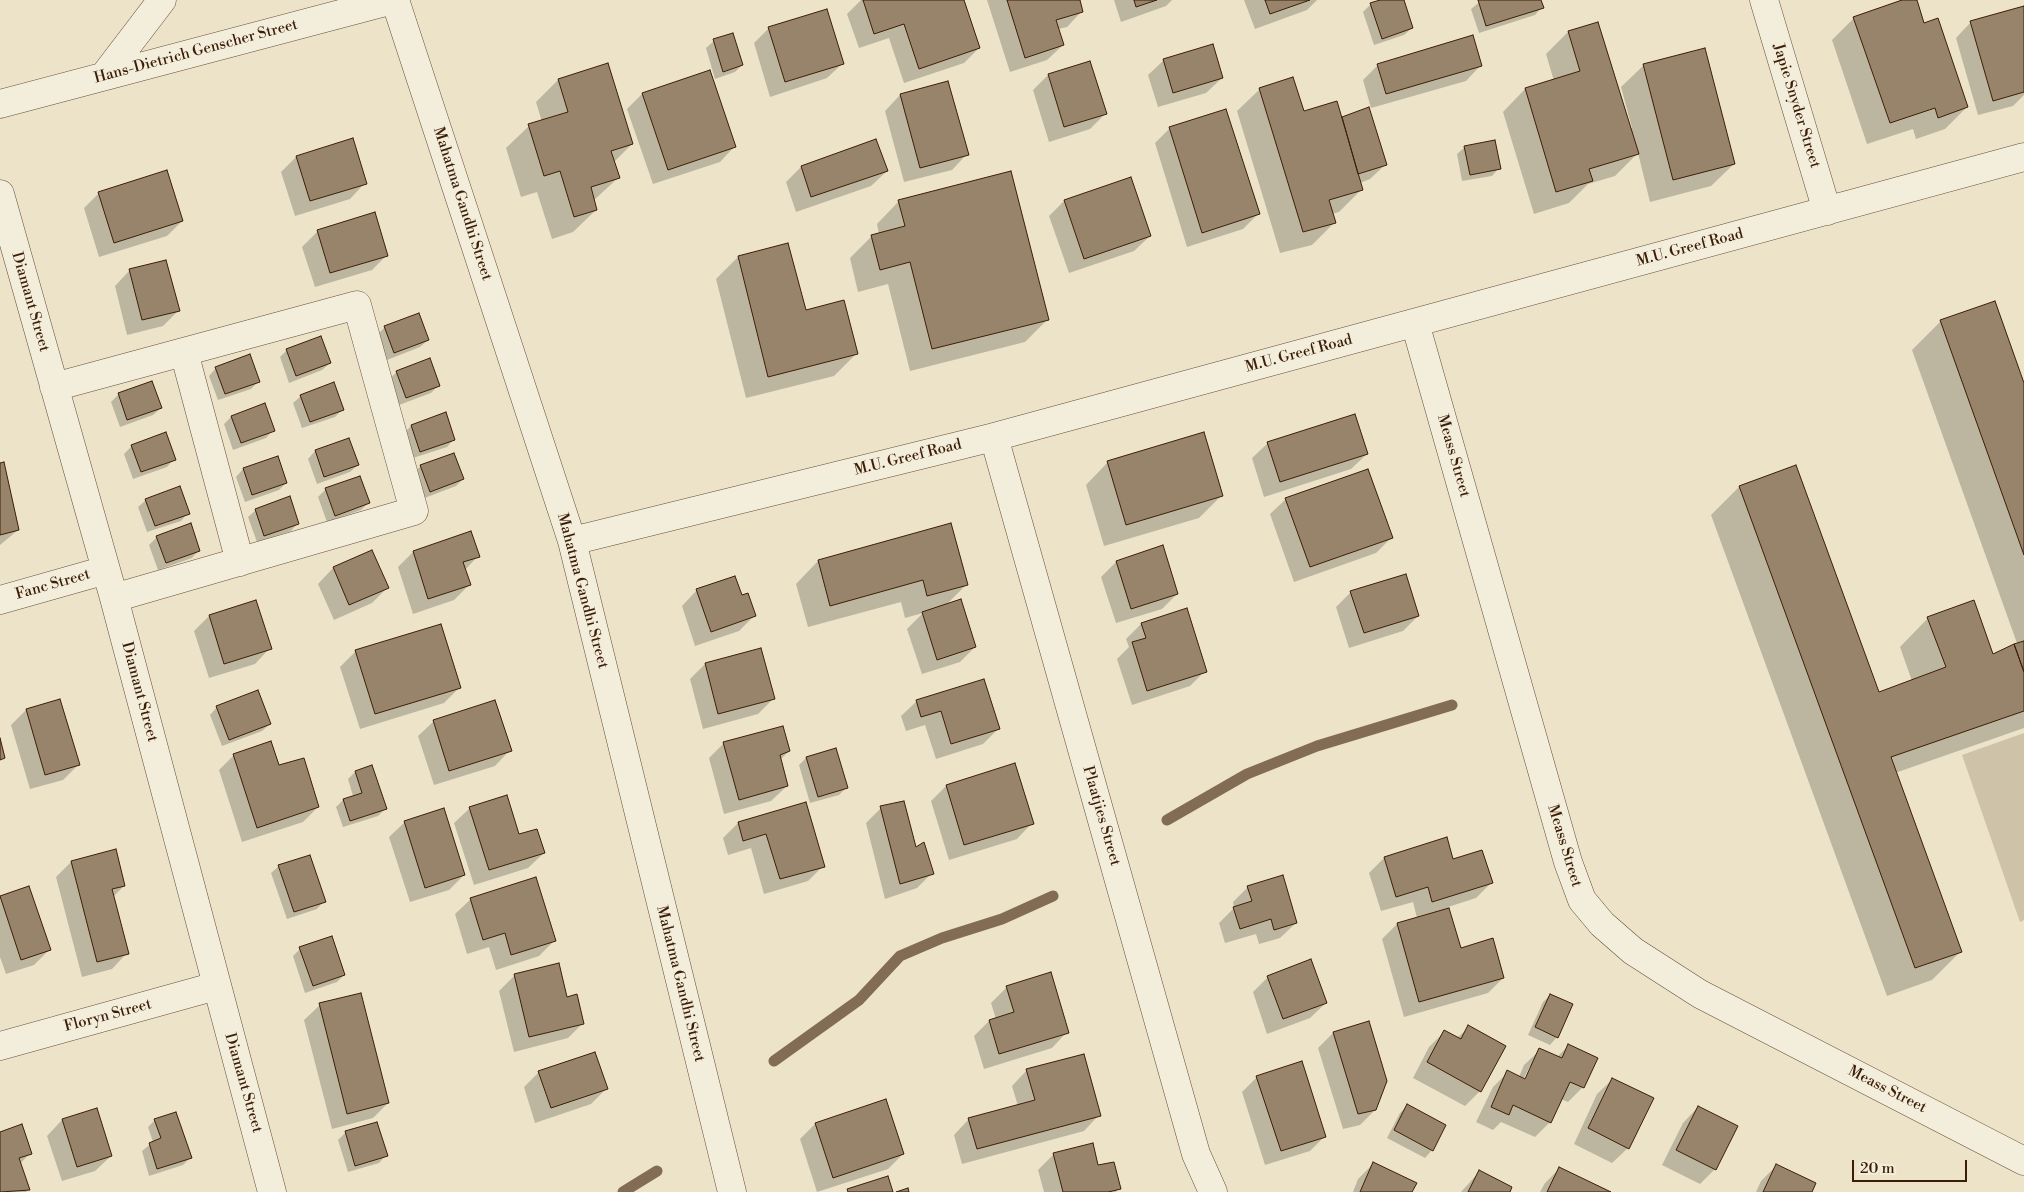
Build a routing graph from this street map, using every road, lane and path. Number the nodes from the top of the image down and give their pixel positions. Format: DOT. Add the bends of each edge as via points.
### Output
graph roads {
  1 [pos="162,0"];
  2 [pos="394,0"];
  3 [pos="1764,0"];
  4 [pos="104,76"];
  5 [pos="0,104"];
  6 [pos="2024,157"];
  7 [pos="0,194"];
  8 [pos="1827,211"];
  9 [pos="1415,323"];
  10 [pos="184,352"];
  11 [pos="54,387"];
  12 [pos="994,437"];
  13 [pos="572,541"];
  14 [pos="240,562"];
  15 [pos="106,570"];
  16 [pos="114,598"];
  17 [pos="0,600"];
  18 [pos="216,986"];
  19 [pos="0,1046"];
  20 [pos="2024,1161"];
  21 [pos="272,1192"];
  22 [pos="732,1192"];
  23 [pos="1213,1192"];
  1 -- 4 [label="street"];
  2 -- 4 [label="street, Hans-Dietrich Genscher Street"];
  2 -- 13 [label="street, Mahatma Gandhi Street"];
  3 -- 8 [label="street, Japie Snyder Street"];
  4 -- 5 [label="street, Hans-Dietrich Genscher Street"];
  6 -- 8 [label="street, M.U. Greef Road"];
  7 -- 11 [label="street, Diamant Street"];
  8 -- 9 [label="street, M.U. Greef Road"];
  9 -- 12 [label="street, M.U. Greef Road"];
  9 -- 20 [label="street, Meass Street" via="1565,853 1582,900 1602,924 1633,951 1700,994"];
  10 -- 11 [label="street"];
  10 -- 14 [label="street"];
  10 -- 14 [label="street" via="357,305 414,511"];
  11 -- 15 [label="street, Diamant Street"];
  12 -- 13 [label="street, M.U. Greef Road"];
  12 -- 23 [label="street, Plaatjies Street" via="1196,1154"];
  13 -- 22 [label="street, Mahatma Gandhi Street"];
  14 -- 16 [label="street"];
  15 -- 16 [label="street, Diamant Street"];
  15 -- 17 [label="street, Fanc Street"];
  16 -- 18 [label="street, Diamant Street"];
  18 -- 19 [label="street, Floryn Street"];
  18 -- 21 [label="street, Diamant Street"];
}
